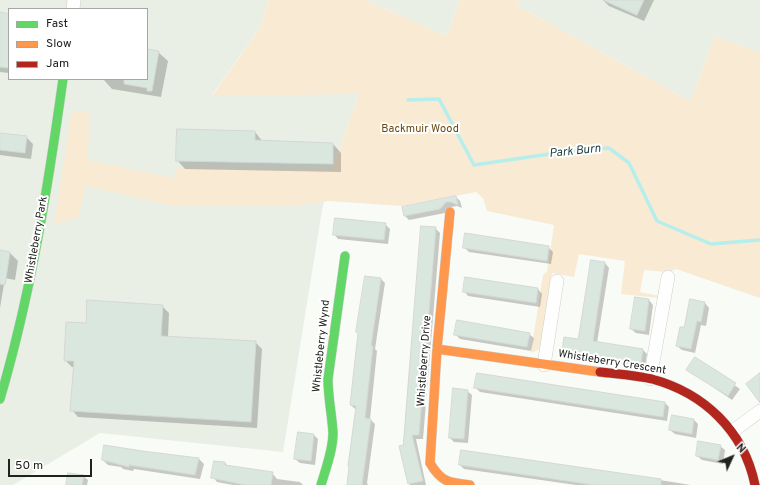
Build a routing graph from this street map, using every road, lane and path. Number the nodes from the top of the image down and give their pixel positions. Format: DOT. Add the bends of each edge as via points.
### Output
graph roads {
  1 [pos="63,80"];
  2 [pos="450,212"];
  3 [pos="345,256"];
  4 [pos="668,277"];
  5 [pos="557,281"];
  6 [pos="437,349"];
  7 [pos="544,365"];
  8 [pos="650,379"];
  9 [pos="0,399"];
  10 [pos="760,411"];
  11 [pos="733,431"];
  12 [pos="443,483"];
  13 [pos="321,485"];
  14 [pos="470,485"];
  15 [pos="755,485"];
  1 -- 9 [label="street, Whistleberry Park" via="25,310"];
  2 -- 6 [label="street, Whistleberry Drive"];
  3 -- 13 [label="street, Whistleberry Wynd" via="328,379 332,449"];
  4 -- 8 [label="street"];
  5 -- 7 [label="street"];
  6 -- 7 [label="street, Whistleberry Crescent"];
  6 -- 12 [label="street, Whistleberry Drive" via="430,463"];
  7 -- 8 [label="street, Whistleberry Crescent"];
  8 -- 11 [label="street, Whistleberry Crescent" via="671,385 703,401"];
  10 -- 11 [label="street"];
  11 -- 15 [label="street, Whistleberry Crescent" via="748,460"];
  12 -- 14 [label="street, Whistleberry Drive"];
}
